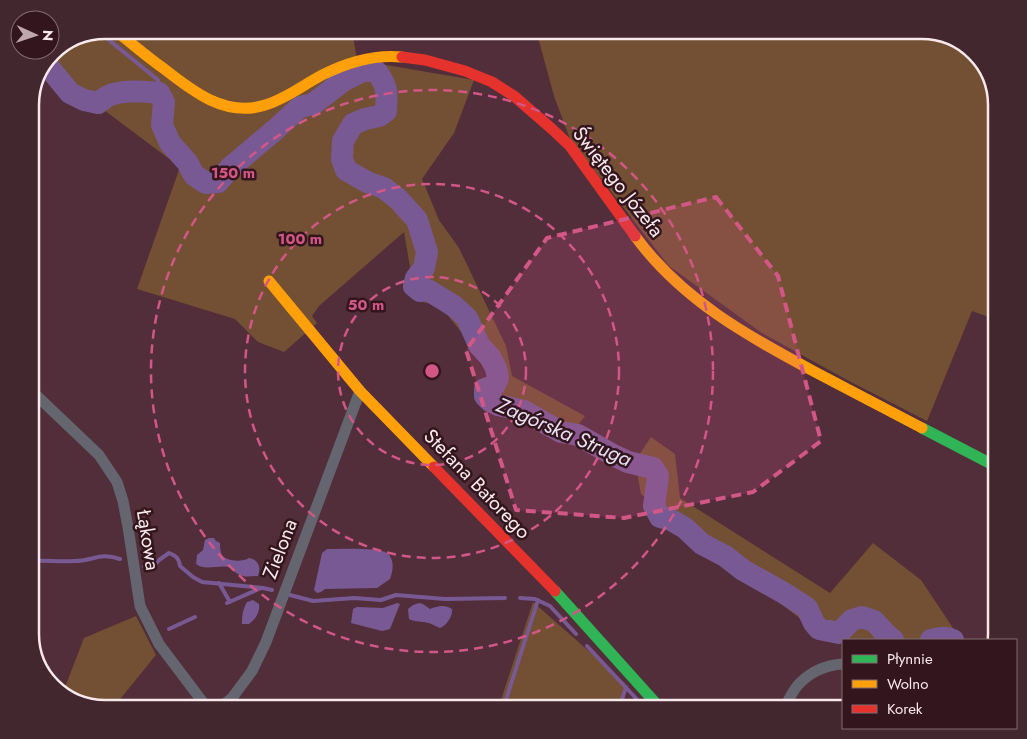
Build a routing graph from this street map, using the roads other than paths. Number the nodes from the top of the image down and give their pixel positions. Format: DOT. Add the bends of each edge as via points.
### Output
graph roads {
  1 [pos="126,39"];
  2 [pos="269,281"];
  3 [pos="360,392"];
  4 [pos="39,398"];
  5 [pos="988,462"];
  6 [pos="842,664"];
  7 [pos="201,700"];
  8 [pos="229,700"];
  9 [pos="653,700"];
  10 [pos="789,700"];
  1 -- 5 [label="street, Świętego Józefa" via="189,88 217,104 235,108 263,106 349,63 393,55 477,75 496,84 522,102 568,143 662,269 716,315 765,345"];
  2 -- 3 [label="street, Stefana Batorego"];
  3 -- 8 [label="street, Zielona" via="266,642 252,671"];
  3 -- 9 [label="street, Stefana Batorego" via="496,529"];
  4 -- 7 [label="street, Łąkowa" via="99,455 117,482 123,500 140,606 159,644"];
  6 -- 10 [label="street" via="815,671 797,686"];
}
